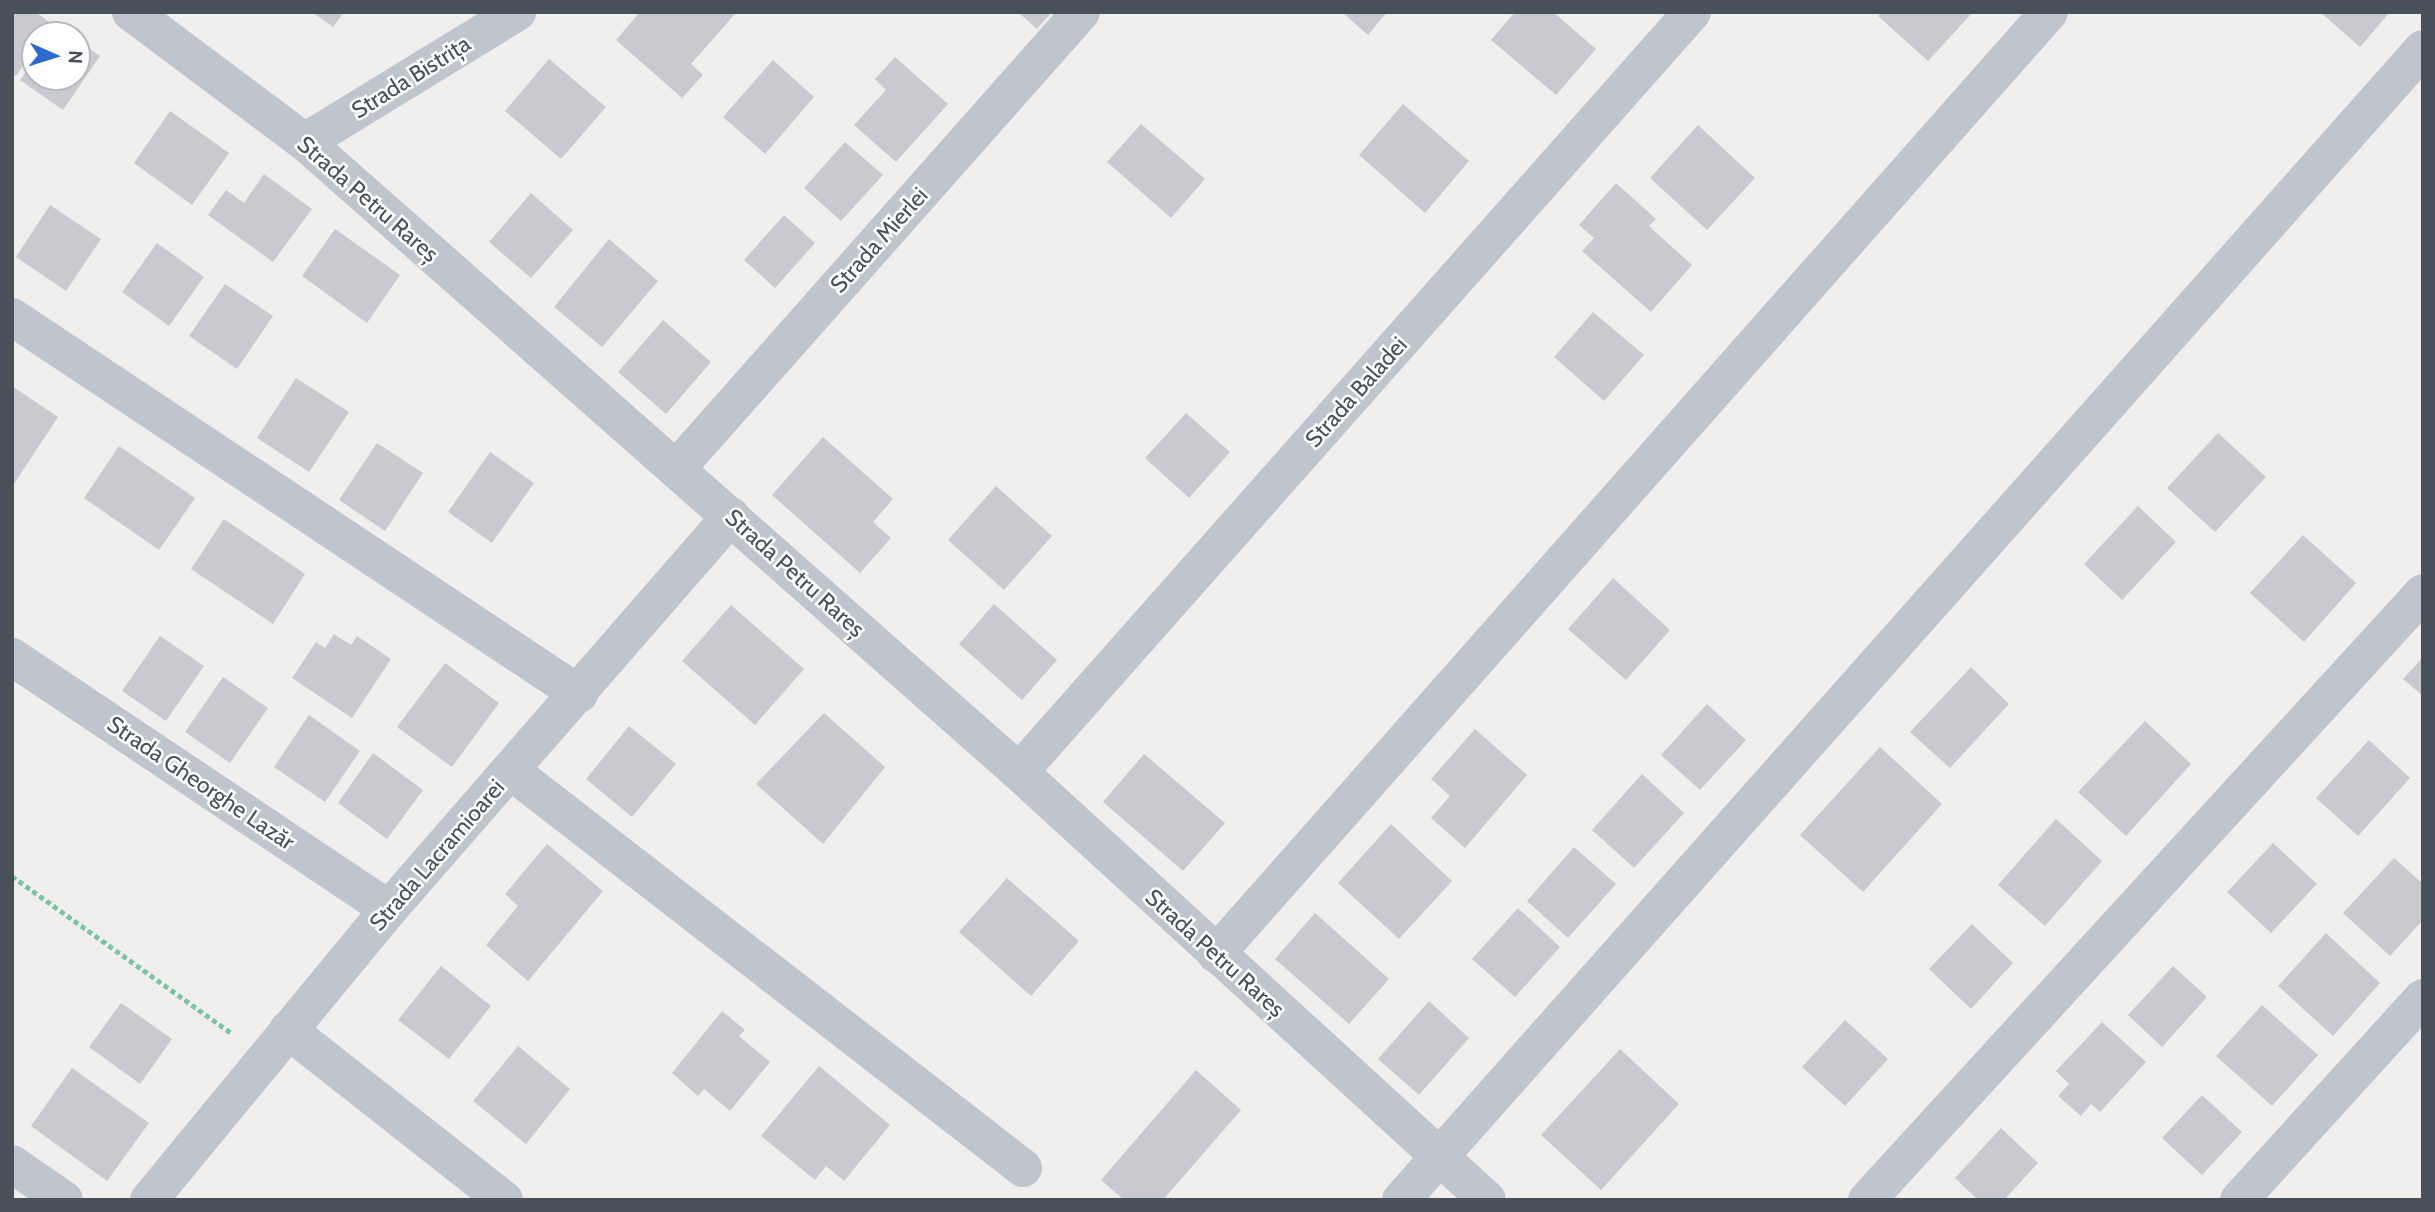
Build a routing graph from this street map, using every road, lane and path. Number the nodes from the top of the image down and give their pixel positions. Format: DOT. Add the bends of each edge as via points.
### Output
graph roads {
  1 [pos="131,12"];
  2 [pos="517,12"];
  3 [pos="1081,12"];
  4 [pos="1692,12"];
  5 [pos="2049,12"];
  6 [pos="2423,49"];
  7 [pos="305,142"];
  8 [pos="12,317"];
  9 [pos="677,468"];
  10 [pos="731,516"];
  11 [pos="2423,593"];
  12 [pos="12,657"];
  13 [pos="579,694"];
  14 [pos="511,771"];
  15 [pos="1019,772"];
  16 [pos="12,876"];
  17 [pos="389,909"];
  18 [pos="1216,954"];
  19 [pos="2423,998"];
  20 [pos="277,1043"];
  21 [pos="1439,1155"];
  22 [pos="12,1164"];
  23 [pos="1023,1168"];
  24 [pos="64,1200"];
  25 [pos="149,1200"];
  26 [pos="504,1200"];
  27 [pos="1401,1200"];
  28 [pos="1487,1200"];
  29 [pos="1867,1200"];
  30 [pos="2239,1200"];
  1 -- 7 [label="street, Strada Petru Rareș"];
  2 -- 7 [label="street, Strada Bistrița"];
  3 -- 9 [label="street, Strada Mierlei"];
  4 -- 15 [label="street, Strada Baladei"];
  5 -- 18 [label="street"];
  6 -- 21 [label="street"];
  7 -- 9 [label="street, Strada Petru Rareș"];
  8 -- 13 [label="street"];
  9 -- 10 [label="street, Strada Petru Rareș"];
  10 -- 13 [label="street, Strada Lacramioarei"];
  10 -- 15 [label="street, Strada Petru Rareș"];
  11 -- 29 [label="street"];
  12 -- 17 [label="street, Strada Gheorghe Lazăr"];
  13 -- 14 [label="street, Strada Lacramioarei"];
  14 -- 17 [label="street, Strada Lacramioarei"];
  14 -- 23 [label="street"];
  15 -- 18 [label="street, Strada Petru Rareș"];
  16 -- 20 [label="path"];
  17 -- 20 [label="street, Strada Lacramioarei"];
  18 -- 21 [label="street, Strada Petru Rareș"];
  19 -- 30 [label="street"];
  20 -- 25 [label="street, Strada Lacramioarei"];
  20 -- 26 [label="street"];
  21 -- 27 [label="street"];
  21 -- 28 [label="street, Strada Petru Rareș"];
  22 -- 24 [label="street"];
}
